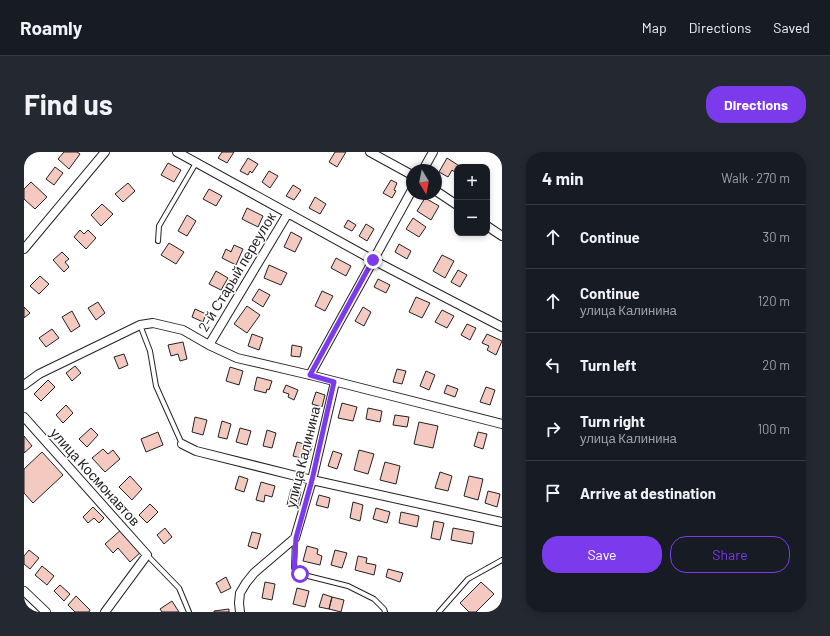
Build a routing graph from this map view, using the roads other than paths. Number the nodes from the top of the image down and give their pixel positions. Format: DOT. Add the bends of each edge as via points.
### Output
graph roads {
  1 [pos="105,152"];
  2 [pos="178,152"];
  3 [pos="370,152"];
  4 [pos="433,152"];
  5 [pos="196,162"];
  6 [pos="426,164"];
  7 [pos="406,173"];
  8 [pos="442,195"];
  9 [pos="406,200"];
  10 [pos="454,203"];
  11 [pos="288,213"];
  12 [pos="490,228"];
  13 [pos="502,236"];
  14 [pos="158,241"];
  15 [pos="24,249"];
  16 [pos="373,260"];
  17 [pos="140,325"];
  18 [pos="502,327"];
  19 [pos="209,345"];
  20 [pos="310,375"];
  21 [pos="334,382"];
  22 [pos="24,385"];
  23 [pos="24,417"];
  24 [pos="502,424"];
  25 [pos="182,444"];
  26 [pos="312,480"];
  27 [pos="502,522"];
  28 [pos="296,538"];
  29 [pos="147,555"];
  30 [pos="502,560"];
  31 [pos="24,591"];
  32 [pos="46,612"];
  33 [pos="105,612"];
  34 [pos="189,612"];
  35 [pos="240,612"];
  36 [pos="385,612"];
  37 [pos="439,612"];
  1 -- 15 [label="street"];
  2 -- 5 [label="street"];
  3 -- 7 [label="street"];
  4 -- 6 [label="street"];
  5 -- 11 [label="street"];
  5 -- 14 [label="lane" via="158,226"];
  8 -- 10 [label="street"];
  9 -- 16 [label="street"];
  11 -- 16 [label="street"];
  11 -- 19 [label="street, 2-й Старый переулок"];
  12 -- 13 [label="street"];
  16 -- 18 [label="street"];
  16 -- 20 [label="street"];
  17 -- 19 [label="street" via="153,323 183,330"];
  17 -- 22 [label="street" via="39,374"];
  17 -- 25 [label="lane" via="150,351 156,386"];
  19 -- 20 [label="street" via="237,358"];
  20 -- 21 [label="street"];
  21 -- 24 [label="street"];
  21 -- 26 [label="street, улица Калинина"];
  23 -- 29 [label="street, улица Космонавтов"];
  25 -- 26 [label="street" via="196,451"];
  26 -- 27 [label="street"];
  26 -- 28 [label="street, улица Калинина"];
  28 -- 35 [label="street" via="254,573 246,583 240,593"];
  28 -- 36 [label="lane" via="294,568 300,574 348,586 374,599"];
  29 -- 33 [label="street"];
  29 -- 34 [label="lane" via="179,588"];
  30 -- 37 [label="lane" via="468,579"];
  31 -- 32 [label="street"];
}
